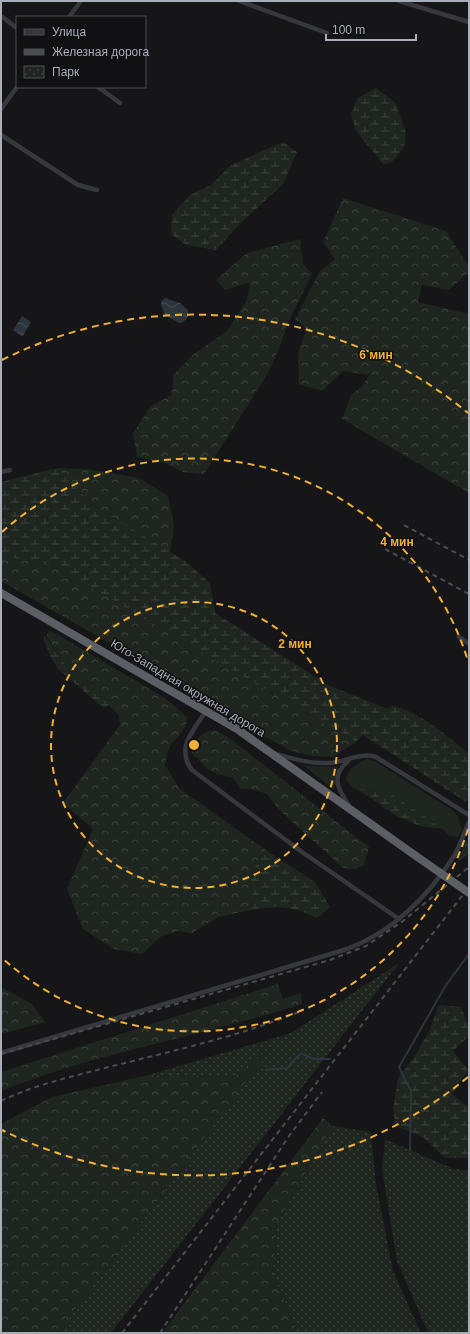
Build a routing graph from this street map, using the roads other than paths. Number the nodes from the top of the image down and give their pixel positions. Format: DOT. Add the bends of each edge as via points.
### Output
graph roads {
  1 [pos="81,1"];
  2 [pos="239,1"];
  3 [pos="399,1"];
  4 [pos="1,16"];
  5 [pos="70,16"];
  6 [pos="469,22"];
  7 [pos="16,27"];
  8 [pos="327,33"];
  9 [pos="16,88"];
  10 [pos="99,88"];
  11 [pos="120,103"];
  12 [pos="1,109"];
  13 [pos="1,135"];
  14 [pos="97,190"];
  15 [pos="10,470"];
  16 [pos="1,472"];
  17 [pos="1,592"];
  18 [pos="459,637"];
  19 [pos="469,644"];
  20 [pos="206,710"];
  21 [pos="271,753"];
  22 [pos="350,760"];
  23 [pos="352,811"];
  24 [pos="469,815"];
  25 [pos="469,822"];
  26 [pos="469,893"];
  27 [pos="399,919"];
  28 [pos="1,1053"];
  1 -- 5 [label="street"];
  2 -- 8 [label="street"];
  3 -- 6 [label="street"];
  4 -- 7 [label="street"];
  9 -- 12 [label="street"];
  10 -- 11 [label="street"];
  13 -- 14 [label="street" via="78,185"];
  15 -- 16 [label="street"];
  17 -- 20 [label="highway, Юго-Западная окружная дорога"];
  18 -- 19 [label="street"];
  20 -- 21 [label="highway, Юго-Западная окружная дорога"];
  20 -- 27 [label="street" via="184,749 185,759 192,770 302,852"];
  21 -- 22 [label="street" via="312,763"];
  21 -- 23 [label="highway, Юго-Западная окружная дорога"];
  22 -- 23 [label="street" via="340,770 337,783 339,791"];
  22 -- 24 [label="street" via="363,755 376,757"];
  23 -- 26 [label="highway, Юго-Западная окружная дорога, bridge"];
  25 -- 27 [label="street" via="454,855 440,875"];
  27 -- 28 [label="street" via="375,937 344,950"];
}
